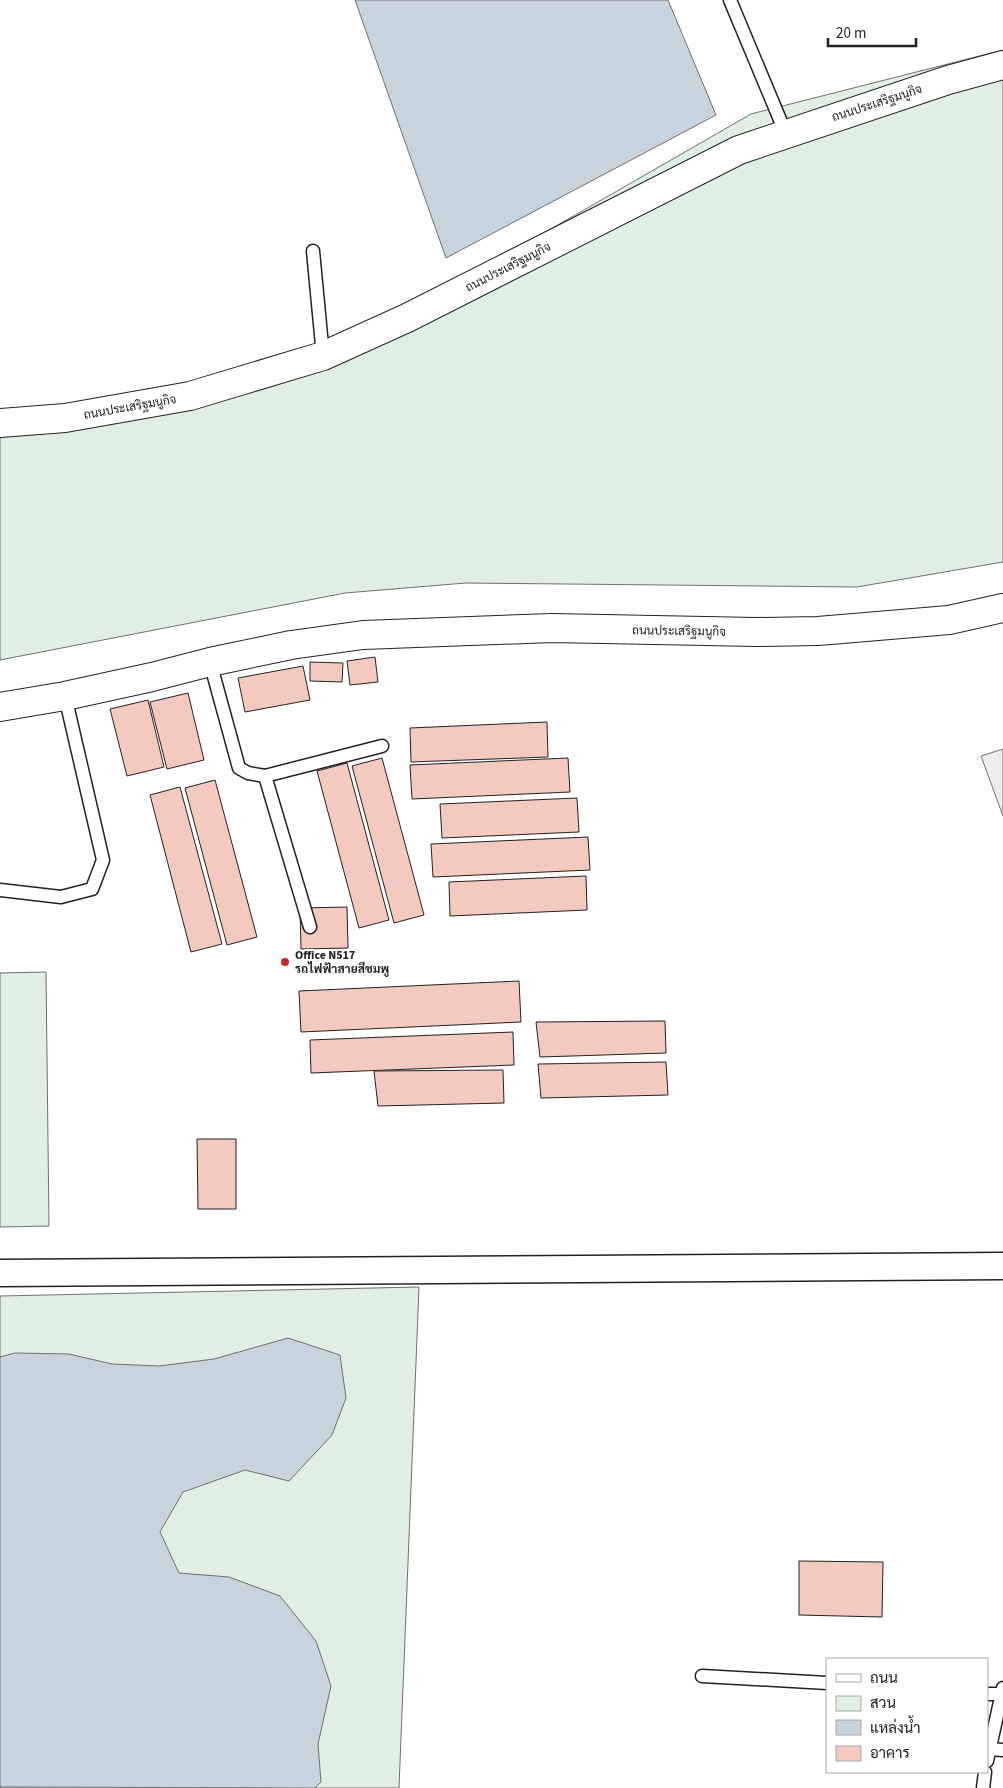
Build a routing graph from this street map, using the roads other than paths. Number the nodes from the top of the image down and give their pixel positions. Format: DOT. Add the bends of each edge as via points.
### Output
graph roads {
  1 [pos="730,0"];
  2 [pos="1003,65"];
  3 [pos="786,134"];
  4 [pos="313,251"];
  5 [pos="323,356"];
  6 [pos="0,423"];
  7 [pos="1003,608"];
  8 [pos="210,662"];
  9 [pos="65,696"];
  10 [pos="0,707"];
  11 [pos="382,746"];
  12 [pos="265,776"];
  13 [pos="0,890"];
  14 [pos="310,928"];
  15 [pos="1003,1266"];
  16 [pos="0,1273"];
  17 [pos="702,1676"];
  18 [pos="826,1684"];
  19 [pos="1002,1691"];
  20 [pos="988,1694"];
  21 [pos="1003,1750"];
  22 [pos="988,1755"];
  23 [pos="985,1773"];
  24 [pos="983,1788"];
  1 -- 3 [label="lane"];
  2 -- 3 [label="main road, ถนนประเสริฐมนูกิจ"];
  3 -- 5 [label="main road, ถนนประเสริฐมนูกิจ" via="739,150 407,318"];
  4 -- 5 [label="lane"];
  5 -- 6 [label="main road, ถนนประเสริฐมนูกิจ" via="190,396 65,418"];
  7 -- 8 [label="main road, ถนนประเสริฐมนูกิจ" via="949,620 818,631 552,628 363,634 291,644"];
  8 -- 9 [label="main road, ถนนประเสริฐมนูกิจ"];
  8 -- 12 [label="lane" via="239,768"];
  9 -- 10 [label="main road, ถนนประเสริฐมนูกิจ"];
  9 -- 13 [label="lane" via="103,860 92,888 61,898"];
  11 -- 12 [label="lane"];
  12 -- 14 [label="lane"];
  15 -- 16 [label="street"];
  17 -- 18 [label="lane"];
  19 -- 20 [label="lane"];
  19 -- 22 [label="lane"];
  21 -- 22 [label="lane"];
  23 -- 24 [label="lane"];
}
